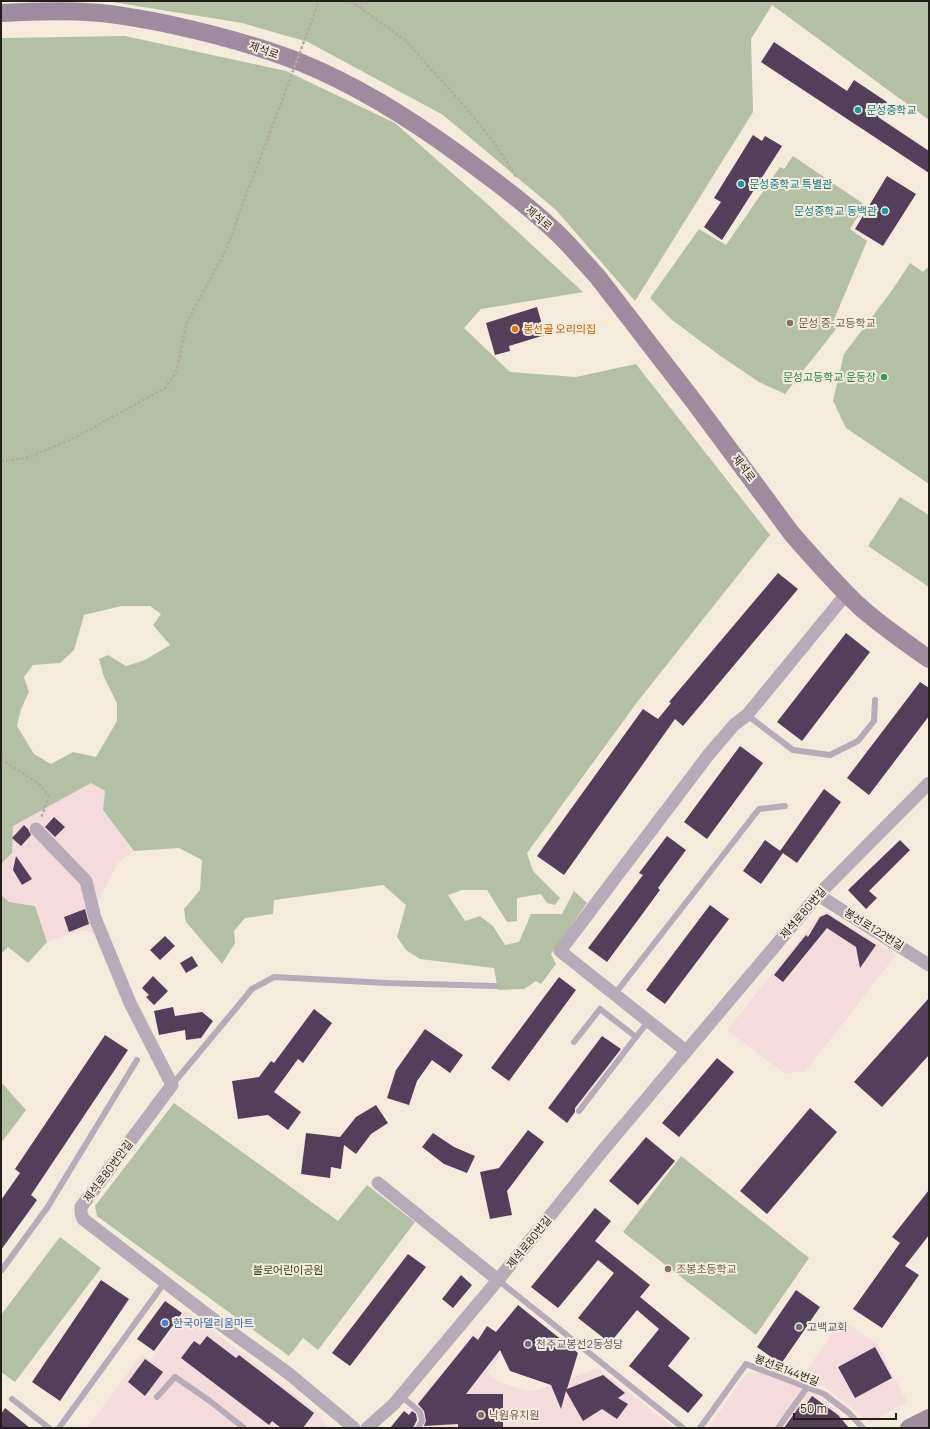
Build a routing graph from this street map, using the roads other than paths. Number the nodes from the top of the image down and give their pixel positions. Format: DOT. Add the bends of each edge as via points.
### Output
graph roads {
  1 [pos="1,13"];
  2 [pos="847,593"];
  3 [pos="929,659"];
  4 [pos="875,700"];
  5 [pos="747,715"];
  6 [pos="929,783"];
  7 [pos="785,806"];
  8 [pos="36,829"];
  9 [pos="818,895"];
  10 [pos="929,964"];
  11 [pos="496,986"];
  12 [pos="614,995"];
  13 [pos="648,1022"];
  14 [pos="636,1037"];
  15 [pos="574,1042"];
  16 [pos="686,1051"];
  17 [pos="137,1060"];
  18 [pos="172,1085"];
  19 [pos="579,1111"];
  20 [pos="378,1183"];
  21 [pos="1,1271"];
  22 [pos="498,1280"];
  23 [pos="165,1282"];
  24 [pos="806,1388"];
  25 [pos="400,1396"];
  26 [pos="157,1398"];
  27 [pos="12,1399"];
  28 [pos="929,1418"];
  29 [pos="49,1428"];
  30 [pos="59,1428"];
  31 [pos="244,1428"];
  32 [pos="354,1428"];
  33 [pos="367,1428"];
  34 [pos="418,1428"];
  35 [pos="683,1428"];
  36 [pos="700,1428"];
  37 [pos="778,1428"];
  38 [pos="863,1428"];
  39 [pos="909,1428"];
  1 -- 2 [label="street, 제석로" via="86,12 146,20 230,39 302,63 335,78 431,135 511,194 555,231 597,276 792,534"];
  2 -- 3 [label="street, 제석로" via="889,630"];
  2 -- 5 [label="street"];
  4 -- 5 [label="lane" via="874,721 858,741 830,755 793,750"];
  5 -- 12 [label="street" via="734,724 709,754 560,951"];
  6 -- 9 [label="street, 제석로80번길"];
  7 -- 12 [label="lane" via="759,809"];
  8 -- 18 [label="street" via="86,881 95,918 130,1003"];
  9 -- 10 [label="street, 봉선로122번길"];
  9 -- 16 [label="street, 제석로80번길"];
  11 -- 18 [label="lane" via="274,977 252,989"];
  12 -- 13 [label="street"];
  13 -- 14 [label="lane"];
  13 -- 16 [label="street"];
  14 -- 15 [label="lane" via="600,1009"];
  14 -- 19 [label="lane"];
  16 -- 22 [label="street, 제석로80번길"];
  17 -- 21 [label="lane" via="47,1208"];
  18 -- 23 [label="street, 제석로80번안길" via="81,1207 83,1219"];
  20 -- 22 [label="street"];
  22 -- 25 [label="street, 제석로80번길"];
  22 -- 35 [label="lane"];
  23 -- 30 [label="lane"];
  23 -- 32 [label="street, 제석로80번안길" via="288,1373"];
  24 -- 36 [label="lane, 봉선로144번길" via="746,1364"];
  24 -- 37 [label="lane"];
  24 -- 38 [label="lane, 봉선로144번길" via="824,1394 849,1413"];
  25 -- 33 [label="street, 제석로80번길"];
  25 -- 34 [label="lane" via="420,1412 422,1421"];
  26 -- 31 [label="lane" via="175,1377"];
  27 -- 29 [label="lane"];
  28 -- 39 [label="street"];
}
